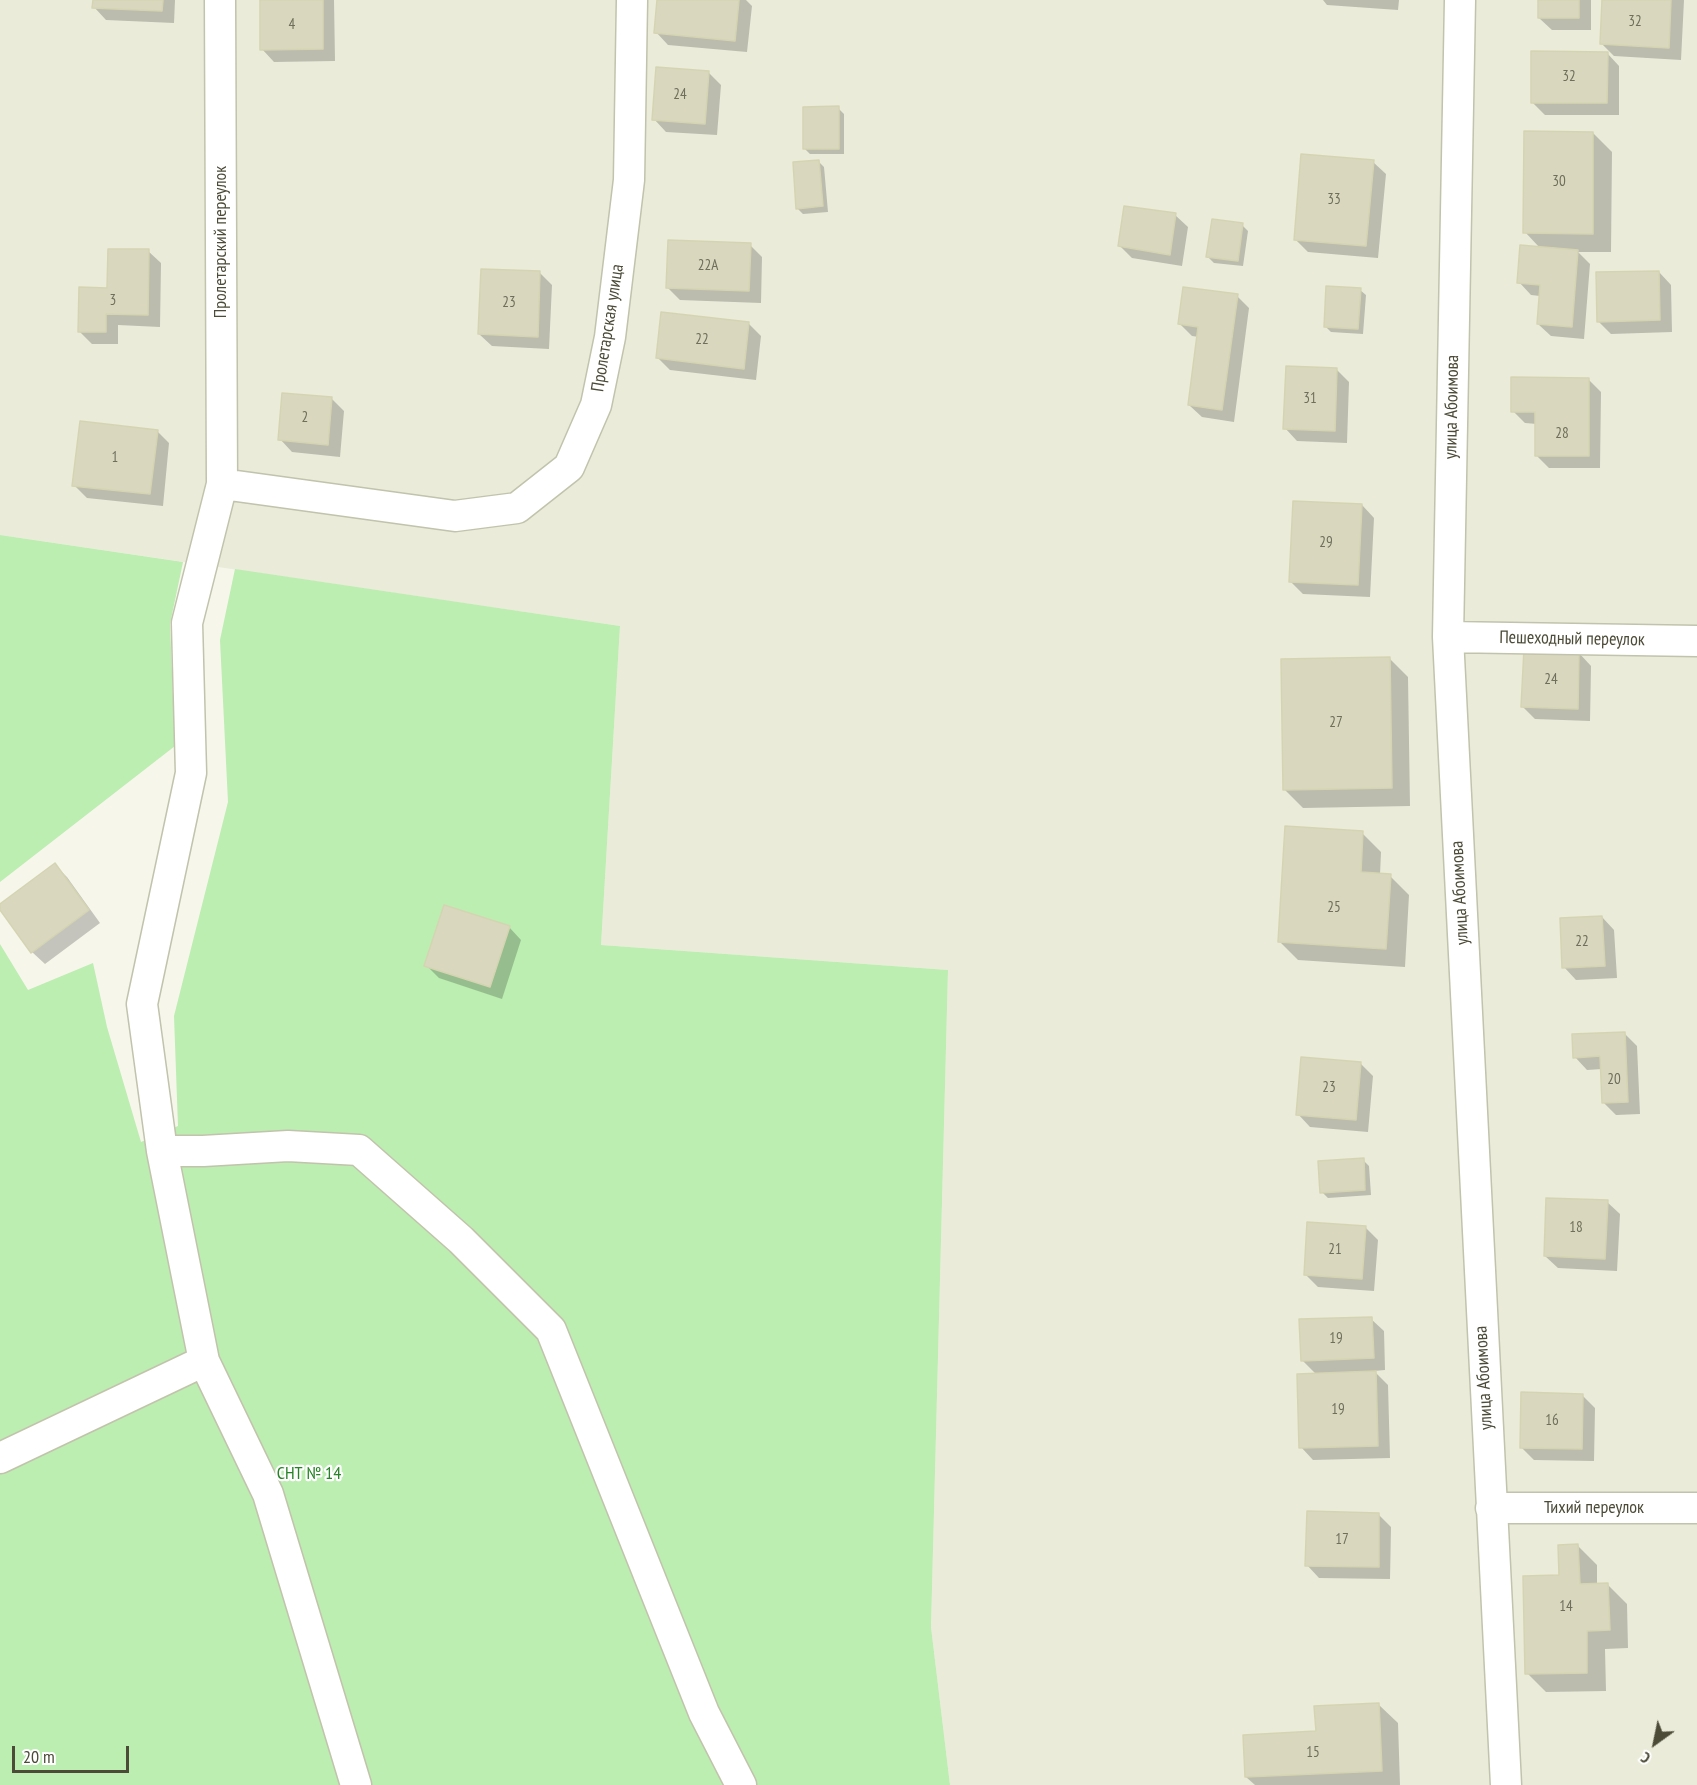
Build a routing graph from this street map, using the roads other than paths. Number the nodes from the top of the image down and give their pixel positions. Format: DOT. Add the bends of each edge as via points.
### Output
graph roads {
  1 [pos="220,0"];
  2 [pos="632,0"];
  3 [pos="1460,0"];
  4 [pos="222,484"];
  5 [pos="1448,638"];
  6 [pos="1697,641"];
  7 [pos="162,1151"];
  8 [pos="204,1361"];
  9 [pos="0,1458"];
  10 [pos="1491,1508"];
  11 [pos="1697,1508"];
  12 [pos="356,1785"];
  13 [pos="741,1785"];
  14 [pos="1506,1785"];
  1 -- 4 [label="street, Пролетарский переулок"];
  2 -- 4 [label="street, Пролетарская улица" via="629,180 610,337 596,405 569,467 517,508 455,516"];
  3 -- 5 [label="street, улица Абоимова"];
  4 -- 7 [label="street, Пролетарский переулок" via="187,623 191,773 142,1004"];
  5 -- 6 [label="street, Пешеходный переулок"];
  5 -- 10 [label="street, улица Абоимова"];
  7 -- 8 [label="street, Пролетарский переулок"];
  7 -- 13 [label="street" via="288,1146 359,1150 461,1240 551,1330 704,1713"];
  8 -- 9 [label="street"];
  8 -- 12 [label="street, Пролетарский переулок" via="268,1494"];
  10 -- 11 [label="street, Тихий переулок"];
  10 -- 14 [label="street, улица Абоимова"];
}
